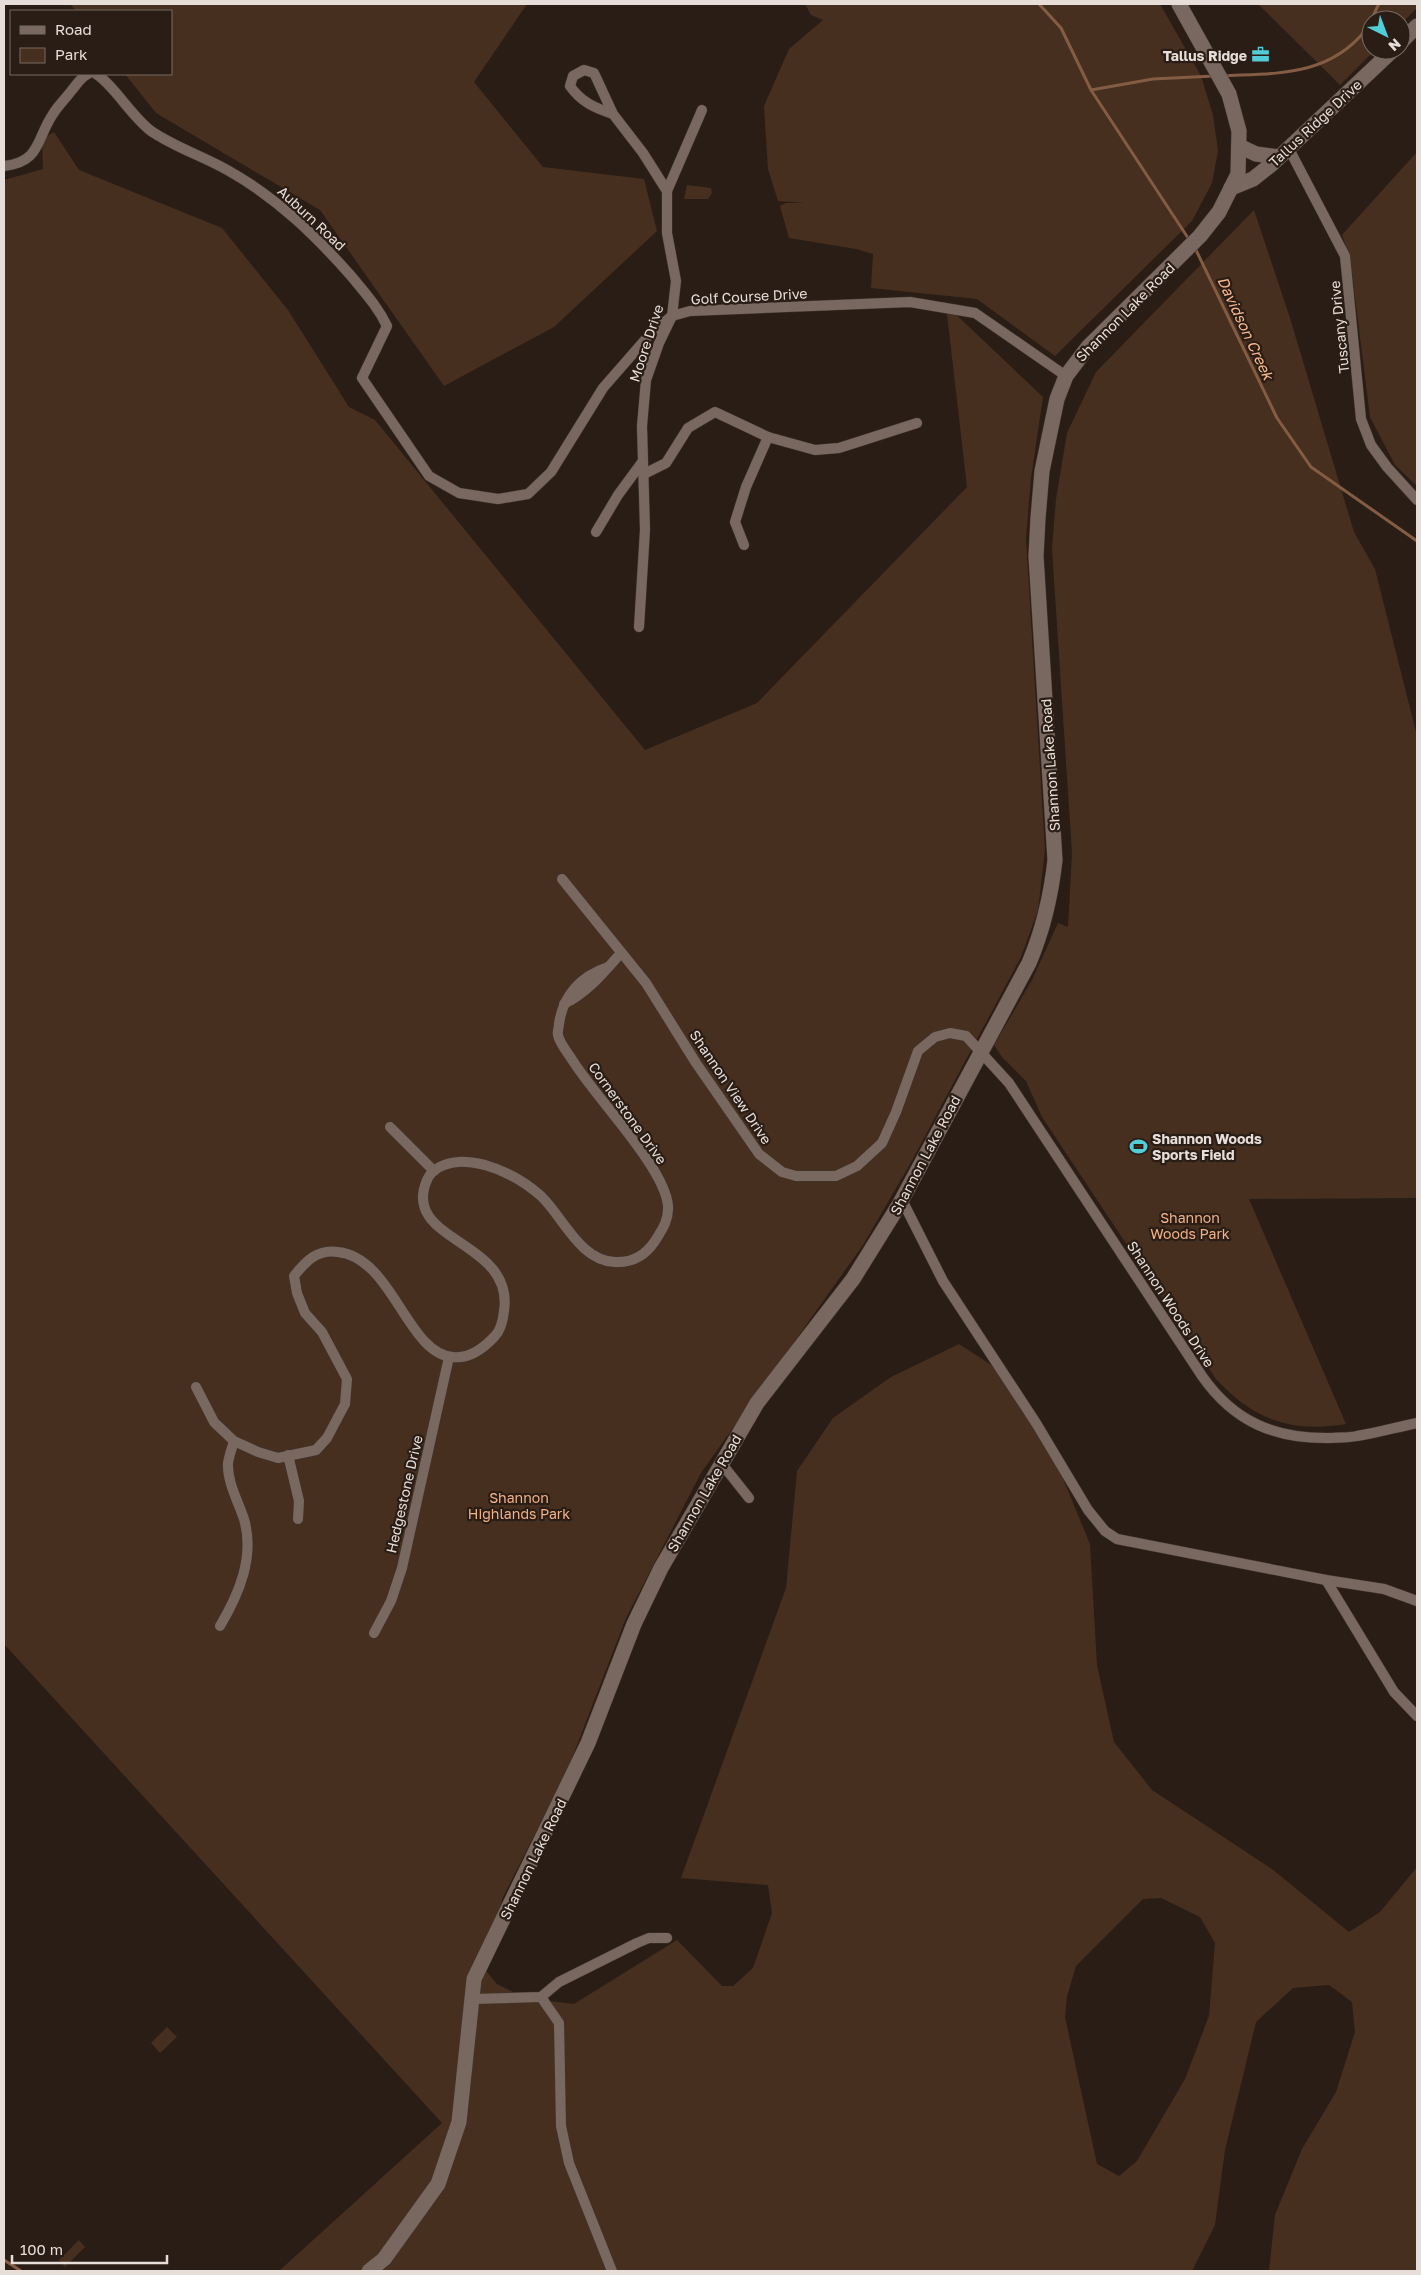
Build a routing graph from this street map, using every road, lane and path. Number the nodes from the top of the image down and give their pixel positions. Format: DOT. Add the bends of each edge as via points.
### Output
graph roads {
  1 [pos="1179,4"];
  2 [pos="1382,60"];
  3 [pos="87,75"];
  4 [pos="97,75"];
  5 [pos="702,110"];
  6 [pos="613,114"];
  7 [pos="1239,146"];
  8 [pos="1284,152"];
  9 [pos="4,166"];
  10 [pos="1231,188"];
  11 [pos="666,191"];
  12 [pos="672,316"];
  13 [pos="1066,376"];
  14 [pos="388,414"];
  15 [pos="917,423"];
  16 [pos="768,436"];
  17 [pos="643,461"];
  18 [pos="644,474"];
  19 [pos="1417,500"];
  20 [pos="596,532"];
  21 [pos="744,546"];
  22 [pos="639,627"];
  23 [pos="562,879"];
  24 [pos="621,953"];
  25 [pos="980,1052"];
  26 [pos="390,1126"];
  27 [pos="434,1171"];
  28 [pos="902,1200"];
  29 [pos="449,1357"];
  30 [pos="196,1387"];
  31 [pos="1417,1423"];
  32 [pos="234,1441"];
  33 [pos="288,1455"];
  34 [pos="722,1464"];
  35 [pos="749,1498"];
  36 [pos="298,1519"];
  37 [pos="1326,1580"];
  38 [pos="1417,1601"];
  39 [pos="220,1626"];
  40 [pos="374,1633"];
  41 [pos="1417,1716"];
  42 [pos="667,1938"];
  43 [pos="541,1997"];
  44 [pos="472,1999"];
  45 [pos="369,2271"];
  46 [pos="612,2271"];
  1 -- 7 [label="main road, Shannon Lake Road" via="1229,94 1240,130"];
  2 -- 8 [label="main road, Tallus Ridge Drive"];
  3 -- 9 [label="street" via="52,115 39,146 27,160 18,165"];
  4 -- 14 [label="street, Auburn Road" via="150,130 228,170 272,198 321,242 379,309 387,326 362,378"];
  5 -- 11 [label="street"];
  6 -- 6 [label="street, Moore Drive" via="594,73 584,70 573,76 570,86 578,98"];
  6 -- 11 [label="street, Moore Drive" via="643,153"];
  7 -- 8 [label="main road" via="1256,154"];
  7 -- 10 [label="main road, Shannon Lake Road" via="1238,174"];
  8 -- 10 [label="main road, Tallus Ridge Drive" via="1253,179"];
  8 -- 19 [label="street, Tuscany Drive" via="1345,256 1361,419 1371,445"];
  10 -- 13 [label="main road, Shannon Lake Road" via="1219,212 1200,236 1088,347"];
  11 -- 12 [label="street, Moore Drive" via="667,233 676,281"];
  12 -- 13 [label="street, Golf Course Drive" via="690,311 910,302 975,313"];
  12 -- 14 [label="street, Golf Course Drive" via="651,333 603,388 551,472 528,494 498,499 459,493 430,476"];
  12 -- 17 [label="street, Moore Drive" via="646,380"];
  13 -- 25 [label="main road, Shannon Lake Road" via="1057,400 1042,471 1037,547 1054,830 1052,887 1040,937 1029,963"];
  15 -- 16 [label="street" via="839,448 815,450"];
  16 -- 18 [label="street" via="716,412 688,428 666,463"];
  16 -- 21 [label="street" via="735,522"];
  17 -- 18 [label="street, Moore Drive"];
  17 -- 20 [label="street"];
  18 -- 22 [label="street, Moore Drive" via="645,530"];
  23 -- 24 [label="street, Shannon View Drive"];
  24 -- 25 [label="street, Shannon View Drive" via="646,983 759,1154 782,1172 796,1176 836,1176 857,1166 882,1143 918,1051 935,1037 950,1032 966,1036"];
  24 -- 27 [label="street, Cornerstone Drive" via="608,967 594,972 569,992 560,1017 558,1036 576,1066 659,1179 668,1206 665,1226 652,1245 637,1259 626,1263 609,1262 592,1255 541,1196 517,1177 492,1167 459,1162"];
  25 -- 28 [label="main road, Shannon Lake Road"];
  25 -- 31 [label="street, Shannon Woods Drive" via="1009,1083 1202,1376 1228,1406 1248,1421 1296,1437 1356,1437"];
  26 -- 27 [label="street"];
  27 -- 29 [label="street" via="427,1180 423,1197 426,1215 491,1266 501,1281 506,1302 497,1334 468,1357"];
  28 -- 34 [label="main road, Shannon Lake Road" via="853,1279 757,1403"];
  28 -- 37 [label="street" via="943,1281 1104,1531 1117,1539"];
  29 -- 33 [label="street" via="426,1345 369,1266 351,1254 336,1251 322,1252 307,1260 294,1276 297,1293 305,1313 322,1332 347,1379 345,1404 327,1438 316,1450"];
  29 -- 40 [label="street, Hedgestone Drive" via="402,1568 391,1602"];
  30 -- 32 [label="street" via="214,1422"];
  32 -- 33 [label="street" via="278,1458"];
  32 -- 39 [label="street" via="228,1462 244,1521 247,1549 243,1579"];
  33 -- 36 [label="street" via="299,1501"];
  34 -- 35 [label="street"];
  34 -- 44 [label="main road, Shannon Lake Road" via="661,1568 634,1624 588,1743 474,1979"];
  37 -- 38 [label="street" via="1384,1589"];
  37 -- 41 [label="street" via="1394,1692"];
  42 -- 43 [label="street" via="649,1938 637,1943 559,1982"];
  43 -- 44 [label="street"];
  43 -- 46 [label="street" via="559,2023 561,2126 569,2163"];
  44 -- 45 [label="main road, Shannon Lake Road" via="459,2122 438,2184 384,2259"];
}
